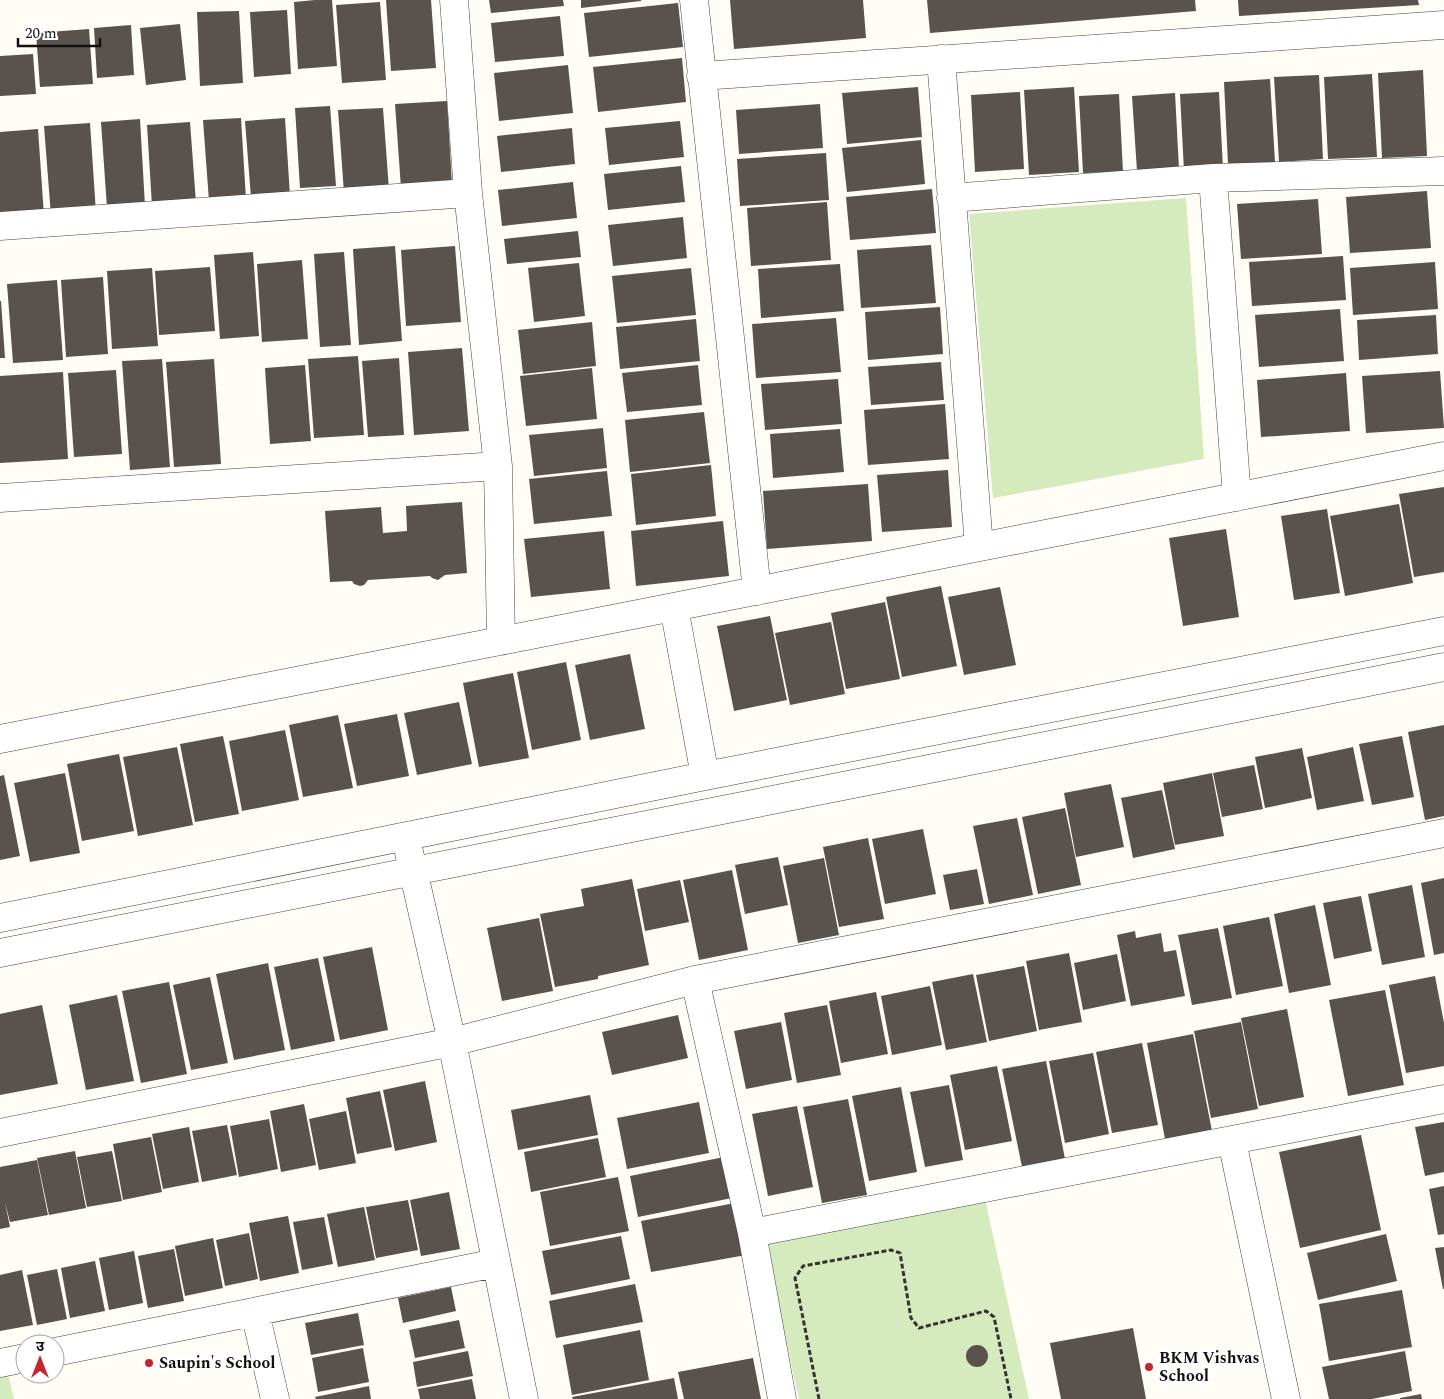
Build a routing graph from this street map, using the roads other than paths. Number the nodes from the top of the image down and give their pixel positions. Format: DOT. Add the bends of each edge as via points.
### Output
graph roads {
  1 [pos="454,0"];
  2 [pos="694,0"];
  3 [pos="1444,25"];
  4 [pos="941,59"];
  5 [pos="701,76"];
  6 [pos="1444,171"];
  7 [pos="1214,178"];
  8 [pos="468,193"];
  9 [pos="951,198"];
  10 [pos="0,226"];
  11 [pos="1444,456"];
  12 [pos="498,466"];
  13 [pos="1237,497"];
  14 [pos="0,498"];
  15 [pos="979,547"];
  16 [pos="757,591"];
  17 [pos="674,607"];
  18 [pos="1444,631"];
  19 [pos="501,641"];
  20 [pos="1444,667"];
  21 [pos="0,739"];
  22 [pos="705,776"];
  23 [pos="1444,832"];
  24 [pos="406,837"];
  25 [pos="413,871"];
  26 [pos="0,918"];
  27 [pos="0,953"];
  28 [pos="695,980"];
  29 [pos="452,1042"];
  30 [pos="1444,1099"];
  31 [pos="0,1133"];
  32 [pos="1232,1141"];
  33 [pos="752,1233"];
  34 [pos="496,1263"];
  35 [pos="256,1312"];
  36 [pos="65,1350"];
  37 [pos="15,1360"];
  38 [pos="0,1363"];
  39 [pos="275,1399"];
  40 [pos="524,1399"];
  41 [pos="782,1399"];
  42 [pos="1286,1399"];
  1 -- 8 [label="street"];
  2 -- 5 [label="street"];
  3 -- 4 [label="street"];
  4 -- 5 [label="street"];
  4 -- 9 [label="street"];
  5 -- 16 [label="street"];
  6 -- 7 [label="street"];
  7 -- 9 [label="street"];
  7 -- 13 [label="street"];
  8 -- 10 [label="street"];
  8 -- 12 [label="street"];
  9 -- 15 [label="street"];
  11 -- 13 [label="street"];
  12 -- 14 [label="street"];
  12 -- 19 [label="street"];
  13 -- 15 [label="street"];
  15 -- 16 [label="street"];
  16 -- 17 [label="street"];
  17 -- 19 [label="street"];
  17 -- 22 [label="street"];
  18 -- 22 [label="street"];
  19 -- 21 [label="street"];
  20 -- 25 [label="street"];
  22 -- 24 [label="street"];
  23 -- 28 [label="street"];
  24 -- 25 [label="street"];
  24 -- 26 [label="street"];
  25 -- 27 [label="street"];
  25 -- 29 [label="street"];
  28 -- 29 [label="street"];
  28 -- 33 [label="street"];
  29 -- 31 [label="street"];
  29 -- 34 [label="street"];
  30 -- 32 [label="street"];
  32 -- 33 [label="street"];
  32 -- 42 [label="street"];
  33 -- 41 [label="street"];
  34 -- 35 [label="street"];
  34 -- 40 [label="street"];
  35 -- 36 [label="street"];
  35 -- 39 [label="street"];
  37 -- 38 [label="street"];
}
